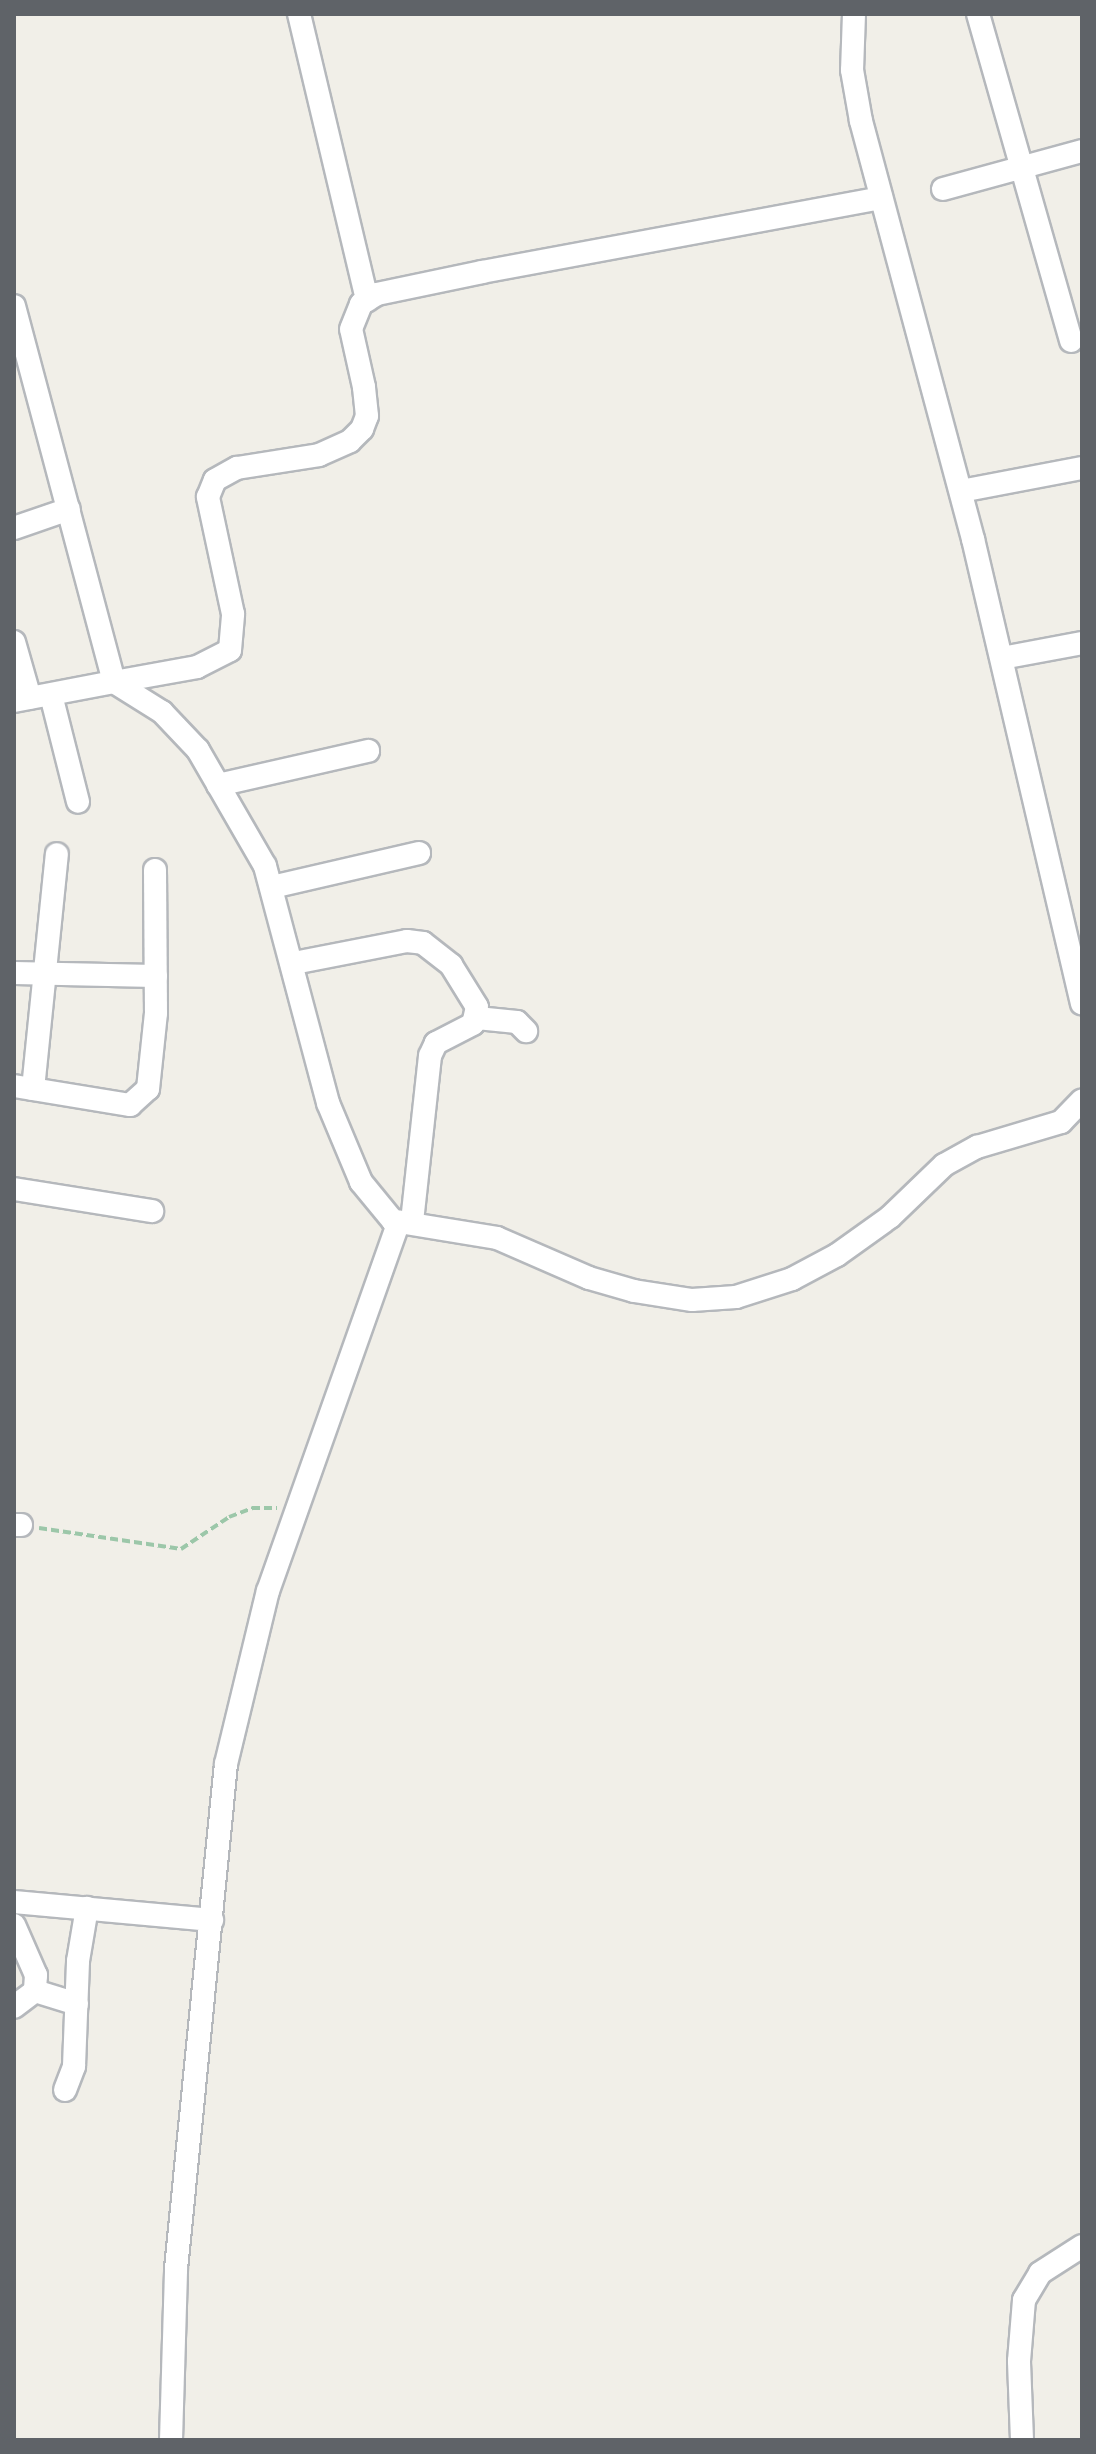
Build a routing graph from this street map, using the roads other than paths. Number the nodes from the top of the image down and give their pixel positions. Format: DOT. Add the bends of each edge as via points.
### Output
graph roads {
  1 [pos="299,14"];
  2 [pos="854,14"];
  3 [pos="978,14"];
  4 [pos="1082,151"];
  5 [pos="1021,168"];
  6 [pos="943,189"];
  7 [pos="881,198"];
  8 [pos="367,300"];
  9 [pos="14,306"];
  10 [pos="1071,341"];
  11 [pos="1082,468"];
  12 [pos="961,491"];
  13 [pos="69,509"];
  14 [pos="14,528"];
  15 [pos="14,642"];
  16 [pos="1082,643"];
  17 [pos="1002,658"];
  18 [pos="114,682"];
  19 [pos="32,698"];
  20 [pos="368,751"];
  21 [pos="218,785"];
  22 [pos="78,802"];
  23 [pos="419,853"];
  24 [pos="57,854"];
  25 [pos="155,870"];
  26 [pos="272,887"];
  27 [pos="294,963"];
  28 [pos="14,973"];
  29 [pos="46,973"];
  30 [pos="156,976"];
  31 [pos="1082,1003"];
  32 [pos="477,1018"];
  33 [pos="526,1031"];
  34 [pos="24,1087"];
  35 [pos="1082,1100"];
  36 [pos="14,1189"];
  37 [pos="152,1211"];
  38 [pos="405,1223"];
  39 [pos="14,1902"];
  40 [pos="87,1908"];
  41 [pos="212,1920"];
  42 [pos="14,1925"];
  43 [pos="35,1991"];
  44 [pos="77,2004"];
  45 [pos="14,2007"];
  46 [pos="65,2090"];
  47 [pos="1082,2246"];
  48 [pos="171,2440"];
  49 [pos="1022,2440"];
  1 -- 8 [label="street"];
  2 -- 7 [label="street" via="852,70"];
  3 -- 5 [label="street"];
  4 -- 5 [label="street"];
  5 -- 6 [label="street"];
  5 -- 10 [label="street"];
  7 -- 8 [label="street" via="482,272"];
  7 -- 12 [label="street"];
  8 -- 18 [label="street" via="354,312 351,329 364,387 367,416 362,429 319,455 237,468 215,480 212,521 233,614 230,650 197,667"];
  9 -- 13 [label="street"];
  11 -- 12 [label="street"];
  12 -- 17 [label="street"];
  13 -- 14 [label="street"];
  13 -- 18 [label="street"];
  15 -- 19 [label="street"];
  16 -- 17 [label="street"];
  17 -- 31 [label="street"];
  18 -- 19 [label="street"];
  18 -- 21 [label="street" via="181,729"];
  19 -- 22 [label="street"];
  20 -- 21 [label="street"];
  21 -- 26 [label="street"];
  23 -- 26 [label="street"];
  24 -- 29 [label="street"];
  25 -- 30 [label="street"];
  26 -- 27 [label="street"];
  27 -- 32 [label="street" via="407,941 423,943 462,978"];
  27 -- 38 [label="street" via="301,1018 361,1182 376,1205"];
  28 -- 29 [label="street"];
  29 -- 30 [label="street"];
  29 -- 34 [label="street"];
  30 -- 34 [label="street" via="148,1089 139,1102 130,1105"];
  32 -- 33 [label="street" via="517,1022"];
  32 -- 38 [label="street" via="436,1043 430,1056"];
  35 -- 38 [label="street" via="1061,1122 977,1147 944,1165 890,1217 837,1255 792,1279 736,1297 692,1300 634,1291 589,1278 497,1238"];
  36 -- 37 [label="street"];
  38 -- 41 [label="street" via="296,1509 234,1725"];
  39 -- 40 [label="street"];
  40 -- 41 [label="street"];
  40 -- 44 [label="street"];
  41 -- 48 [label="street" via="176,2269"];
  42 -- 43 [label="street" via="36,1975"];
  43 -- 44 [label="street"];
  43 -- 45 [label="street"];
  44 -- 46 [label="street" via="74,2066"];
  47 -- 49 [label="street" via="1040,2273 1024,2300 1019,2361"];
}
